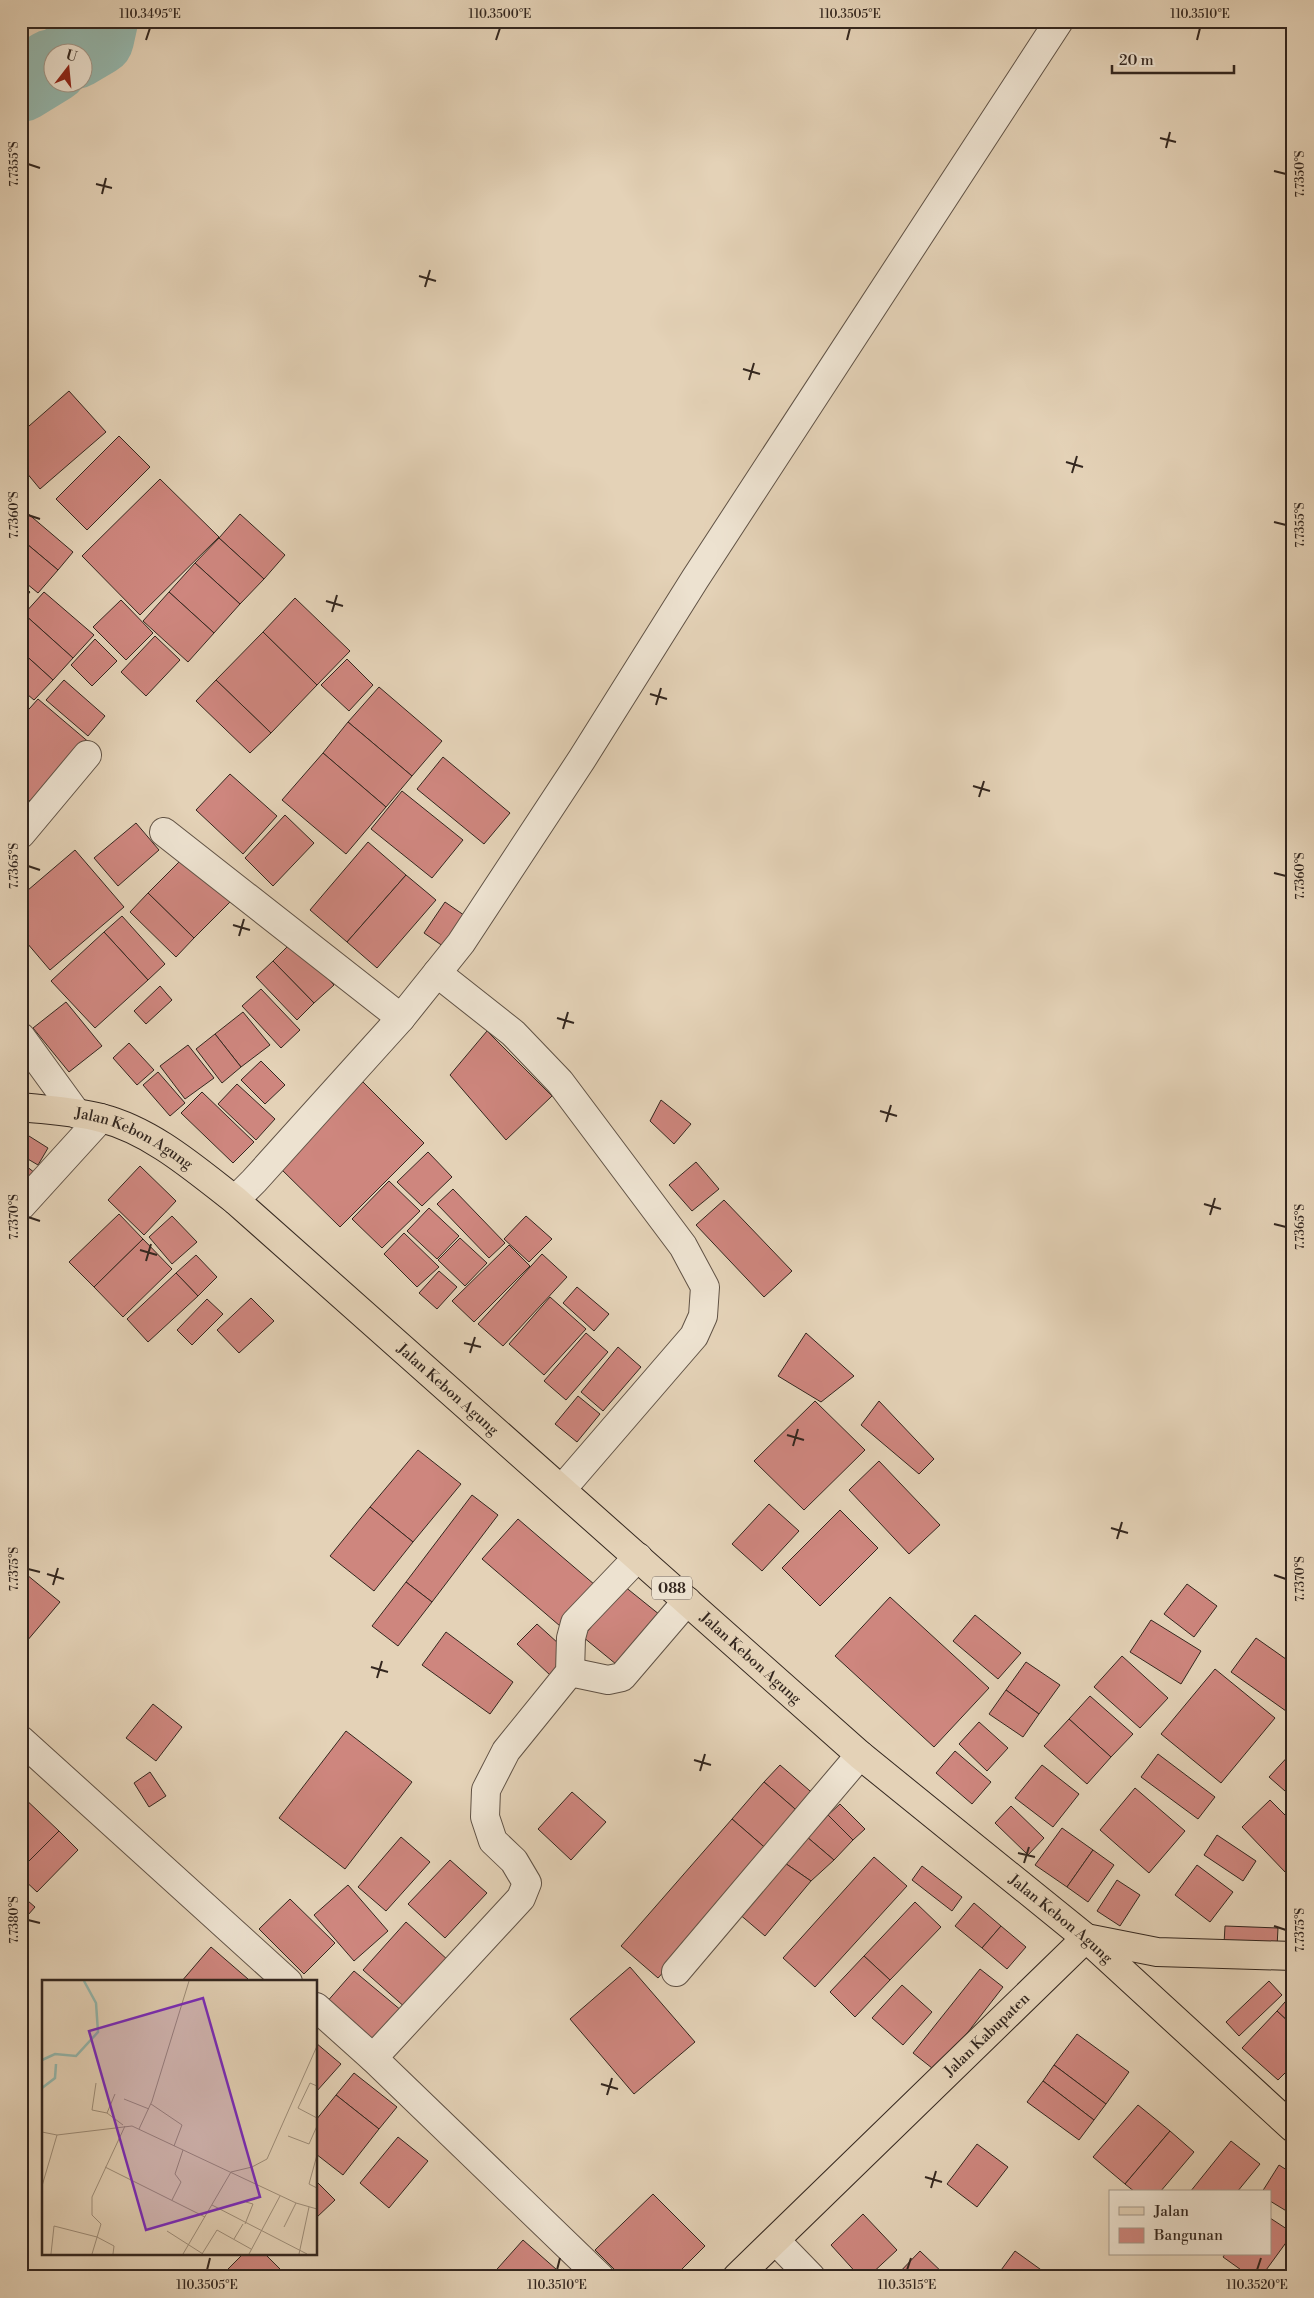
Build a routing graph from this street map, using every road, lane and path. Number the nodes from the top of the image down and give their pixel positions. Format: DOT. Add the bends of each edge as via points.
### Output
graph roads {
  1 [pos="1059,21"];
  2 [pos="87,755"];
  3 [pos="164,832"];
  4 [pos="21,834"];
  5 [pos="437,973"];
  6 [pos="401,1018"];
  7 [pos="21,1037"];
  8 [pos="21,1107"];
  9 [pos="89,1116"];
  10 [pos="235,1200"];
  11 [pos="21,1206"];
  12 [pos="562,1489"];
  13 [pos="638,1557"];
  14 [pos="687,1601"];
  15 [pos="570,1672"];
  16 [pos="21,1740"];
  17 [pos="860,1755"];
  18 [pos="1086,1938"];
  19 [pos="1293,1956"];
  20 [pos="676,1972"];
  21 [pos="286,1980"];
  22 [pos="318,2009"];
  23 [pos="373,2058"];
  24 [pos="1293,2128"];
  25 [pos="776,2240"];
  26 [pos="600,2277"];
  27 [pos="737,2277"];
  28 [pos="811,2277"];
  1 -- 5 [label="street" via="700,570 582,759 466,936"];
  2 -- 4 [label="street"];
  3 -- 6 [label="street"];
  5 -- 6 [label="street"];
  5 -- 12 [label="street" via="513,1033 560,1082 683,1246 705,1287 703,1316 694,1336"];
  6 -- 10 [label="street"];
  7 -- 9 [label="street"];
  8 -- 9 [label="main road, Jalan Kebon Agung / 088"];
  9 -- 10 [label="main road, Jalan Kebon Agung / 088" via="123,1126 172,1152"];
  9 -- 11 [label="street"];
  10 -- 12 [label="main road, Jalan Kebon Agung / 088"];
  12 -- 13 [label="main road, Jalan Kebon Agung / 088"];
  13 -- 14 [label="main road, Jalan Kebon Agung / 088"];
  13 -- 15 [label="street" via="575,1623"];
  14 -- 15 [label="street" via="622,1677 608,1680"];
  14 -- 17 [label="main road, Jalan Kebon Agung / 088"];
  15 -- 23 [label="street" via="506,1751 486,1790 485,1817 493,1840 514,1861 527,1883 521,1898"];
  16 -- 21 [label="street"];
  17 -- 18 [label="main road, Jalan Kebon Agung / 088"];
  17 -- 20 [label="street"];
  18 -- 19 [label="main road" via="1157,1952"];
  18 -- 24 [label="main road, Jalan Kebon Agung / 088"];
  18 -- 25 [label="main road, Jalan Kabupaten"];
  22 -- 23 [label="street"];
  23 -- 26 [label="street"];
  25 -- 27 [label="main road, Jalan Kabupaten"];
  25 -- 28 [label="street"];
}
